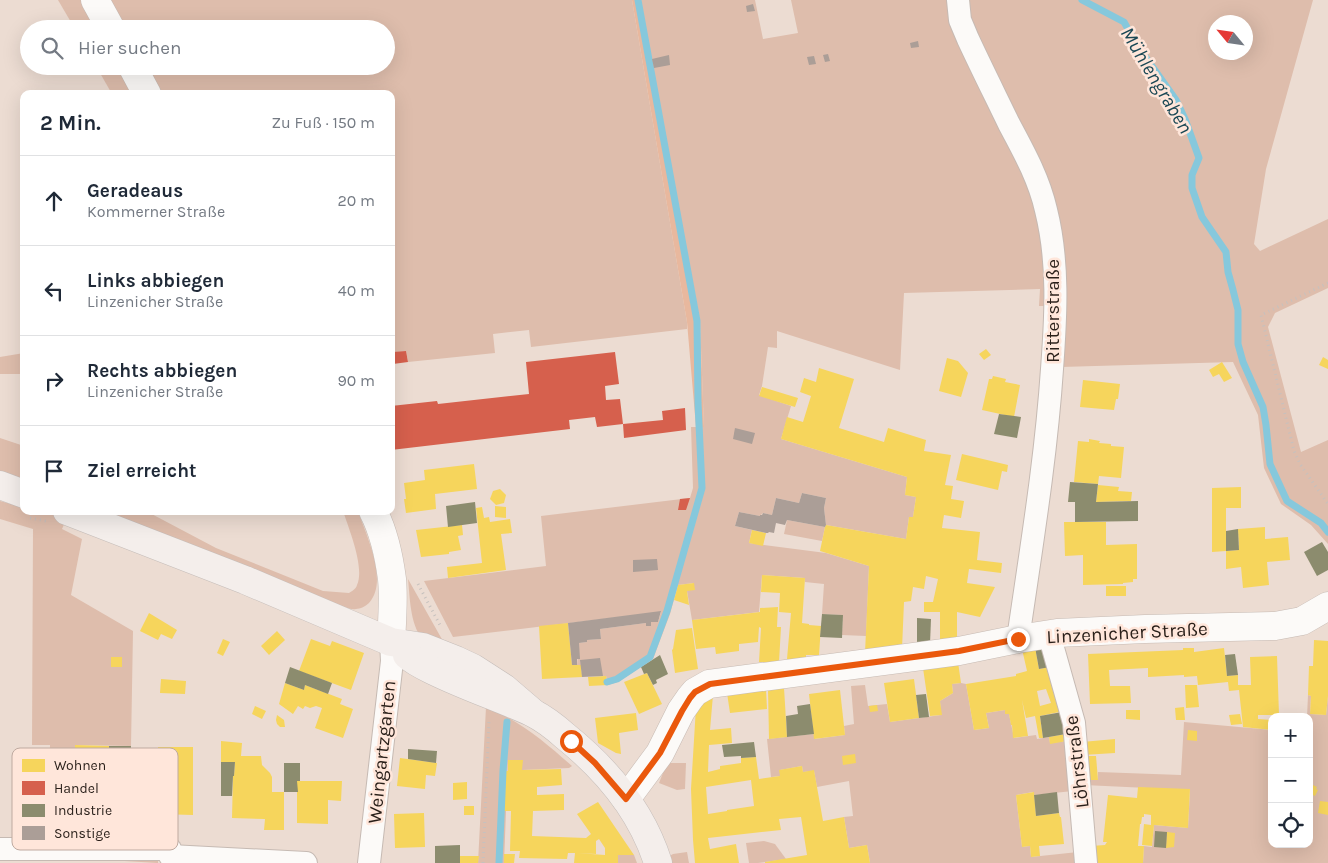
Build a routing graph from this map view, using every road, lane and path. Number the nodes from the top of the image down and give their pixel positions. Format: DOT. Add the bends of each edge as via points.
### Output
graph roads {
  1 [pos="95,0"];
  2 [pos="958,0"];
  3 [pos="106,20"];
  4 [pos="137,75"];
  5 [pos="145,90"];
  6 [pos="1328,283"];
  7 [pos="0,485"];
  8 [pos="20,492"];
  9 [pos="1328,504"];
  10 [pos="77,515"];
  11 [pos="375,515"];
  12 [pos="416,580"];
  13 [pos="1328,606"];
  14 [pos="443,630"];
  15 [pos="1049,634"];
  16 [pos="1018,639"];
  17 [pos="391,642"];
  18 [pos="489,717"];
  19 [pos="626,799"];
  20 [pos="57,850"];
  21 [pos="306,863"];
  22 [pos="369,863"];
  23 [pos="483,863"];
  24 [pos="658,863"];
  25 [pos="1086,863"];
  1 -- 3 [label="main road"];
  2 -- 16 [label="street, Ritterstraße" via="960,20 968,39 1040,189 1047,211 1055,277 1050,395"];
  4 -- 5 [label="main road"];
  6 -- 9 [label="path" via="1261,315 1294,451"];
  7 -- 8 [label="main road"];
  10 -- 17 [label="main road" via="245,580"];
  11 -- 17 [label="main road" via="387,550 392,580"];
  12 -- 14 [label="path"];
  13 -- 15 [label="main road, Linzenicher Straße" via="1302,621 1275,626"];
  15 -- 16 [label="main road, Linzenicher Straße"];
  15 -- 25 [label="street, Löhrstraße" via="1074,723"];
  16 -- 19 [label="main road, Linzenicher Straße" via="949,653 710,684 690,698 660,753"];
  17 -- 19 [label="main road" via="414,662 532,712 595,763"];
  17 -- 22 [label="street, Weingartzgarten" via="392,660"];
  18 -- 23 [label="path"];
  19 -- 24 [label="main road" via="650,840"];
  20 -- 21 [label="street" via="170,852"];
}
